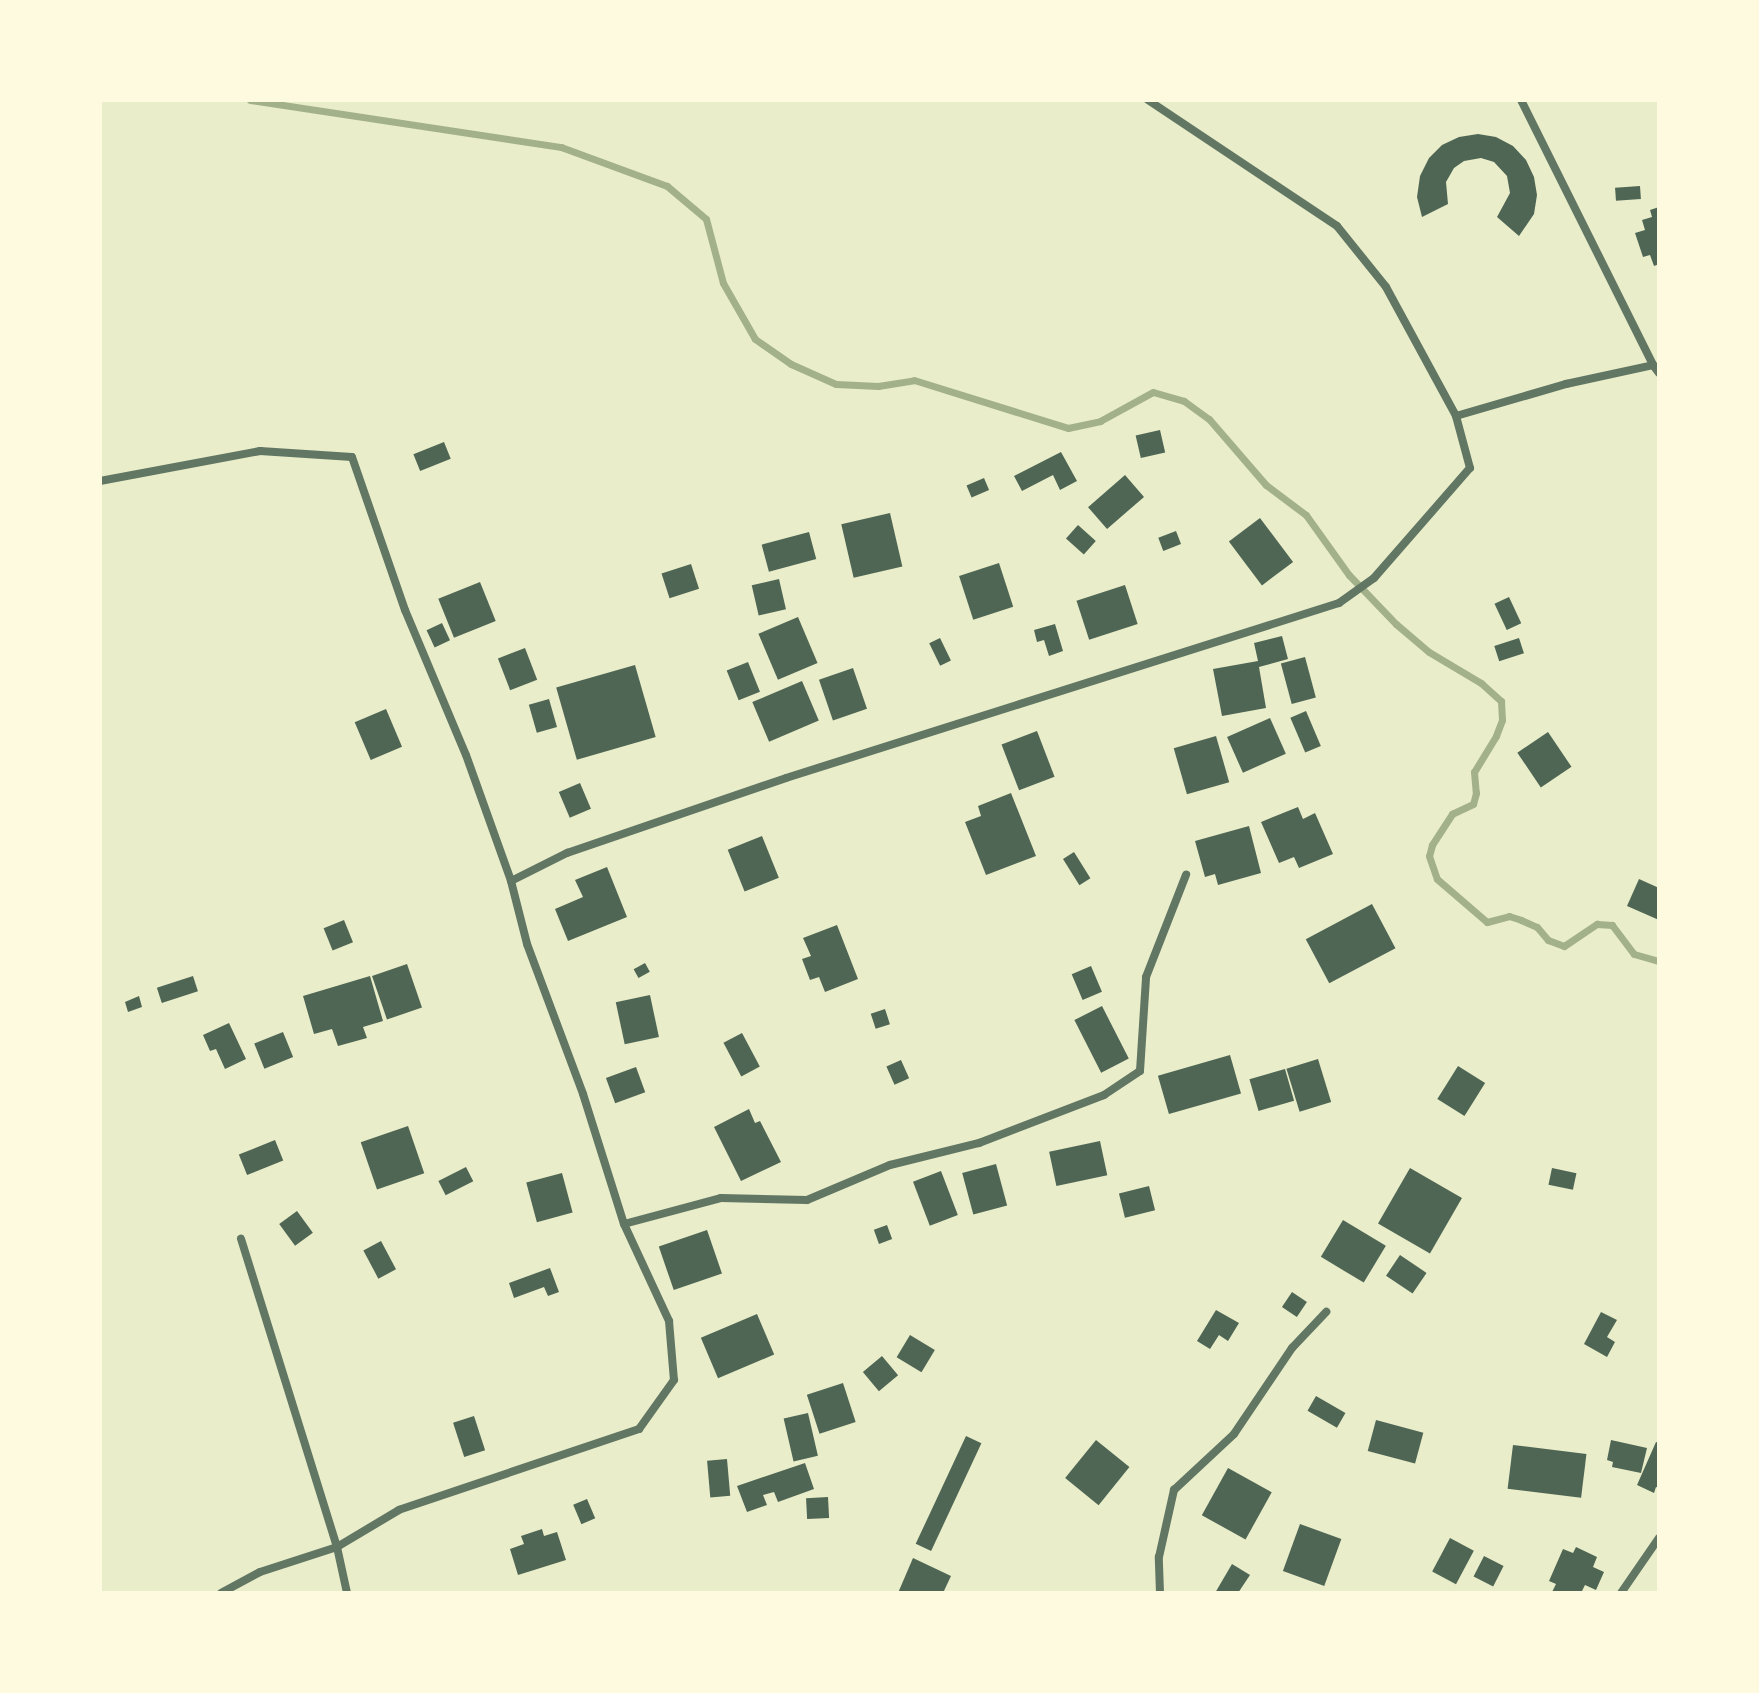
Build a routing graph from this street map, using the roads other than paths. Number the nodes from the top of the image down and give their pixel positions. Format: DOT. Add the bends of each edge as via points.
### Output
graph roads {
  1 [pos="1148,100"];
  2 [pos="1521,100"];
  3 [pos="1656,369"];
  4 [pos="1456,416"];
  5 [pos="100,481"];
  6 [pos="1186,875"];
  7 [pos="511,881"];
  8 [pos="624,1224"];
  9 [pos="241,1239"];
  10 [pos="1326,1312"];
  11 [pos="1659,1538"];
  12 [pos="337,1547"];
  13 [pos="221,1593"];
  14 [pos="347,1593"];
  15 [pos="1160,1593"];
  16 [pos="1621,1593"];
  1 -- 4 [label="street" via="1337,226 1386,287"];
  2 -- 3 [label="street"];
  3 -- 4 [label="street" via="1566,384"];
  4 -- 7 [label="street" via="1470,468 1374,578 1339,603 786,778 567,853"];
  5 -- 7 [label="street" via="260,451 352,457 405,610"];
  6 -- 8 [label="street" via="1146,977 1140,1071 1104,1095 979,1143 890,1165 807,1200 721,1198"];
  7 -- 8 [label="street" via="527,944"];
  8 -- 12 [label="street" via="669,1321 674,1380 639,1429 399,1510"];
  9 -- 12 [label="street"];
  10 -- 15 [label="street" via="1292,1348 1234,1434 1174,1490 1159,1557"];
  11 -- 16 [label="street"];
  12 -- 13 [label="street" via="260,1572"];
  12 -- 14 [label="street"];
}
